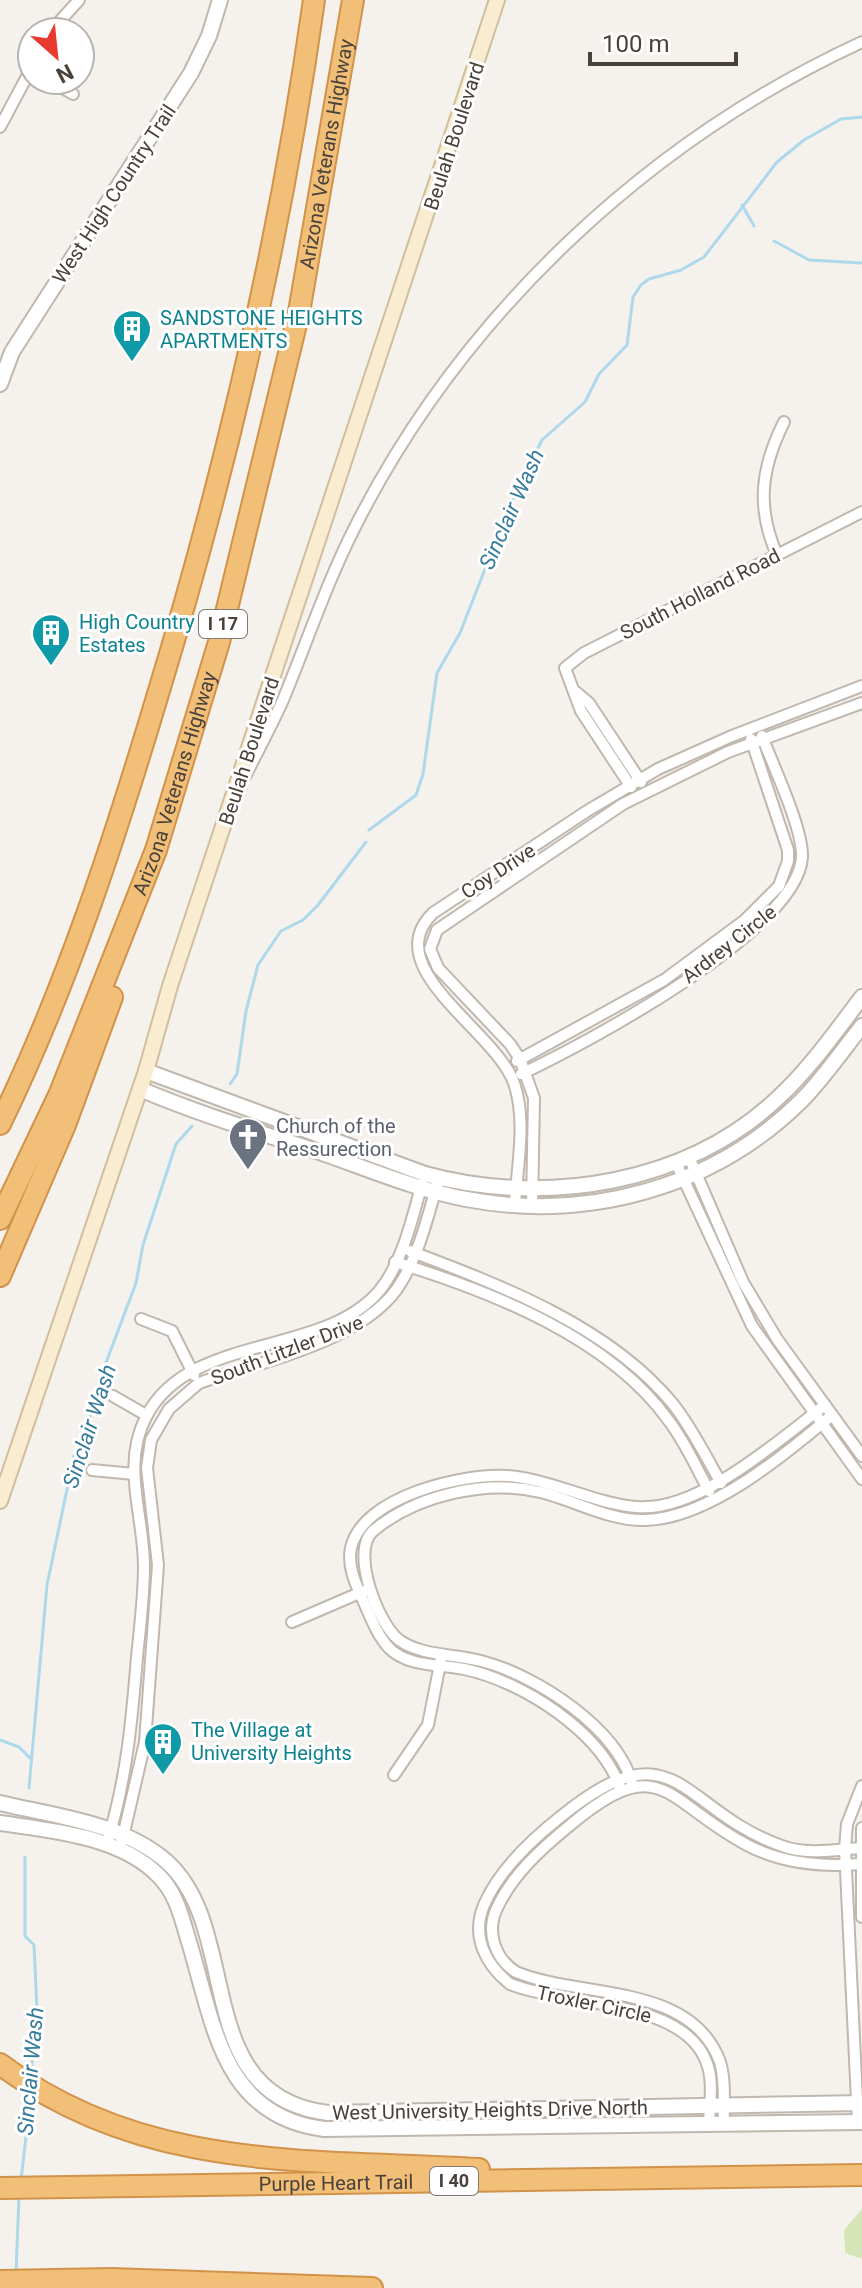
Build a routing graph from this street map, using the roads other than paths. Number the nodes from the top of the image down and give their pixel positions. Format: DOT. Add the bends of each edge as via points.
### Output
graph roads {
  1 [pos="79,0"];
  2 [pos="220,0"];
  3 [pos="314,0"];
  4 [pos="353,0"];
  5 [pos="497,0"];
  6 [pos="64,16"];
  7 [pos="862,42"];
  8 [pos="17,96"];
  9 [pos="0,127"];
  10 [pos="0,384"];
  11 [pos="784,422"];
  12 [pos="862,512"];
  13 [pos="777,555"];
  14 [pos="862,686"];
  15 [pos="862,703"];
  16 [pos="753,728"];
  17 [pos="757,741"];
  18 [pos="634,781"];
  19 [pos="642,794"];
  20 [pos="228,813"];
  21 [pos="156,850"];
  22 [pos="430,949"];
  23 [pos="417,953"];
  24 [pos="862,997"];
  25 [pos="862,1026"];
  26 [pos="520,1059"];
  27 [pos="506,1066"];
  28 [pos="146,1071"];
  29 [pos="525,1072"];
  30 [pos="512,1078"];
  31 [pos="140,1089"];
  32 [pos="0,1124"];
  33 [pos="682,1160"];
  34 [pos="690,1176"];
  35 [pos="430,1183"];
  36 [pos="516,1187"];
  37 [pos="534,1187"];
  38 [pos="515,1205"];
  39 [pos="532,1206"];
  40 [pos="0,1219"];
  41 [pos="402,1248"];
  42 [pos="415,1253"];
  43 [pos="395,1262"];
  44 [pos="410,1266"];
  45 [pos="0,1276"];
  46 [pos="141,1319"];
  47 [pos="193,1372"];
  48 [pos="199,1383"];
  49 [pos="113,1396"];
  50 [pos="825,1405"];
  51 [pos="814,1413"];
  52 [pos="146,1415"];
  53 [pos="832,1415"];
  54 [pos="822,1424"];
  55 [pos="862,1456"];
  56 [pos="92,1470"];
  57 [pos="134,1474"];
  58 [pos="862,1479"];
  59 [pos="719,1480"];
  60 [pos="707,1487"];
  61 [pos="726,1492"];
  62 [pos="713,1498"];
  63 [pos="0,1501"];
  64 [pos="371,1588"];
  65 [pos="360,1593"];
  66 [pos="292,1622"];
  67 [pos="441,1659"];
  68 [pos="394,1775"];
  69 [pos="632,1781"];
  70 [pos="619,1784"];
  71 [pos="862,1786"];
  72 [pos="0,1803"];
  73 [pos="0,1823"];
  74 [pos="862,1828"];
  75 [pos="117,1833"];
  76 [pos="112,1848"];
  77 [pos="860,1848"];
  78 [pos="845,1849"];
  79 [pos="860,1864"];
  80 [pos="846,1865"];
  81 [pos="862,1917"];
  82 [pos="0,2064"];
  83 [pos="860,2103"];
  84 [pos="716,2107"];
  85 [pos="860,2122"];
  86 [pos="716,2123"];
  87 [pos="862,2175"];
  88 [pos="655,2179"];
  89 [pos="0,2188"];
  90 [pos="0,2281"];
  91 [pos="372,2288"];
  1 -- 6 [label="street"];
  2 -- 10 [label="street, West High Country Trail" via="191,73 12,352"];
  3 -- 32 [label="highway, Arizona Veterans Highway / I 17" via="273,242 206,536 86,919"];
  4 -- 21 [label="highway, Arizona Veterans Highway / I 17" via="283,385 219,642"];
  5 -- 20 [label="main road, Beulah Boulevard"];
  7 -- 20 [label="street" via="704,130 582,229 493,321 416,427 355,528 281,704"];
  8 -- 9 [label="street"];
  11 -- 13 [label="street" via="763,475 766,525"];
  12 -- 13 [label="street, South Holland Road"];
  13 -- 18 [label="street, South Holland Road" via="572,660 564,673 581,711"];
  14 -- 16 [label="street, Coy Drive"];
  15 -- 17 [label="street, Coy Drive"];
  16 -- 17 [label="street, Ardrey Circle"];
  16 -- 18 [label="street, Coy Drive"];
  17 -- 19 [label="street, Coy Drive"];
  17 -- 26 [label="street, Ardrey Circle" via="788,850 779,886 745,920 664,980"];
  17 -- 29 [label="street, Ardrey Circle" via="801,845 800,868 782,903 664,994"];
  18 -- 19 [label="street, South Holland Road"];
  18 -- 23 [label="street, Coy Drive" via="433,913 421,927"];
  19 -- 22 [label="street, Coy Drive" via="446,921"];
  20 -- 28 [label="main road, Beulah Boulevard"];
  21 -- 40 [label="highway, Arizona Veterans Highway / I 17" via="60,1093"];
  21 -- 45 [label="highway" via="146,900 105,1017"];
  22 -- 23 [label="street"];
  22 -- 26 [label="street" via="438,968"];
  23 -- 27 [label="street" via="428,978"];
  24 -- 33 [label="street" via="780,1097 740,1128"];
  25 -- 34 [label="street" via="799,1103 750,1144"];
  26 -- 27 [label="street, Ardrey Circle"];
  26 -- 29 [label="street"];
  27 -- 30 [label="street"];
  28 -- 31 [label="main road, Beulah Boulevard"];
  28 -- 35 [label="street"];
  29 -- 30 [label="street, Ardrey Circle"];
  29 -- 37 [label="street" via="534,1098"];
  30 -- 36 [label="street" via="521,1125"];
  31 -- 35 [label="street"];
  31 -- 63 [label="main road, Beulah Boulevard"];
  33 -- 34 [label="street"];
  33 -- 37 [label="street" via="620,1180"];
  34 -- 39 [label="street" via="606,1202"];
  34 -- 50 [label="street" via="743,1282"];
  34 -- 51 [label="street" via="740,1304"];
  35 -- 36 [label="street"];
  35 -- 38 [label="street"];
  35 -- 41 [label="street, South Litzler Drive"];
  35 -- 42 [label="street, South Litzler Drive"];
  36 -- 37 [label="street"];
  36 -- 38 [label="street"];
  37 -- 39 [label="street"];
  38 -- 39 [label="street"];
  41 -- 42 [label="street"];
  41 -- 43 [label="street, South Litzler Drive"];
  42 -- 44 [label="street, South Litzler Drive"];
  42 -- 59 [label="street" via="523,1296 635,1366 673,1405"];
  43 -- 44 [label="street"];
  43 -- 47 [label="street, South Litzler Drive" via="381,1288 348,1316"];
  44 -- 48 [label="street, South Litzler Drive" via="390,1299 359,1326"];
  44 -- 60 [label="street" via="523,1309 627,1376 669,1421"];
  46 -- 47 [label="street" via="172,1331"];
  47 -- 48 [label="street"];
  47 -- 52 [label="street, South Litzler Drive" via="169,1388"];
  48 -- 75 [label="street, South Litzler Drive" via="169,1409 151,1440 147,1468 158,1565 145,1742"];
  49 -- 52 [label="street"];
  50 -- 51 [label="street"];
  50 -- 53 [label="street"];
  51 -- 54 [label="street"];
  51 -- 59 [label="street"];
  52 -- 57 [label="street, South Litzler Drive" via="136,1442"];
  53 -- 54 [label="street"];
  53 -- 55 [label="street"];
  54 -- 58 [label="street"];
  54 -- 61 [label="street"];
  56 -- 57 [label="street"];
  57 -- 75 [label="street, South Litzler Drive" via="143,1583 131,1742"];
  59 -- 60 [label="street"];
  59 -- 61 [label="street"];
  60 -- 62 [label="street"];
  60 -- 65 [label="street" via="662,1505 639,1507 533,1479 454,1480 403,1498 366,1521 349,1557"];
  61 -- 62 [label="street"];
  62 -- 64 [label="street" via="646,1520 521,1489 489,1488 439,1497 390,1520 366,1540 364,1566"];
  64 -- 65 [label="street"];
  64 -- 67 [label="street" via="399,1640"];
  65 -- 66 [label="street"];
  65 -- 67 [label="street" via="390,1649 415,1662"];
  67 -- 68 [label="street" via="428,1725"];
  67 -- 69 [label="street" via="479,1660 523,1676 599,1729 619,1751"];
  67 -- 70 [label="street" via="520,1690 589,1737 611,1764"];
  69 -- 70 [label="street, Troxler Circle"];
  69 -- 78 [label="street, Troxler Circle" via="652,1774 672,1780 749,1831 782,1846"];
  69 -- 80 [label="street, Troxler Circle" via="670,1792 761,1851 803,1863"];
  70 -- 84 [label="street, Troxler Circle" via="528,1863 496,1909 494,1945 504,1962 529,1977 663,2006 691,2020 719,2061"];
  71 -- 78 [label="street" via="847,1824"];
  72 -- 75 [label="street, West University Heights Drive North"];
  73 -- 76 [label="street, West University Heights Drive North"];
  74 -- 77 [label="street"];
  75 -- 76 [label="street, South Litzler Drive"];
  75 -- 84 [label="street, West University Heights Drive North" via="169,1863 185,1886 243,2061 286,2102 328,2113"];
  76 -- 86 [label="street, West University Heights Drive North" via="138,1859 171,1890 229,2067 254,2100 283,2119 324,2129"];
  77 -- 78 [label="street, Troxler Circle"];
  77 -- 79 [label="street"];
  78 -- 80 [label="street"];
  79 -- 80 [label="street, Troxler Circle"];
  79 -- 81 [label="street"];
  80 -- 83 [label="street"];
  82 -- 88 [label="highway" via="79,2114 149,2139 238,2155"];
  83 -- 84 [label="street, West University Heights Drive North"];
  83 -- 85 [label="street"];
  84 -- 86 [label="street, Troxler Circle"];
  85 -- 86 [label="street, West University Heights Drive North"];
  87 -- 88 [label="highway, Purple Heart Trail / I 40"];
  88 -- 89 [label="highway, Purple Heart Trail / I 40"];
  90 -- 91 [label="highway"];
}
